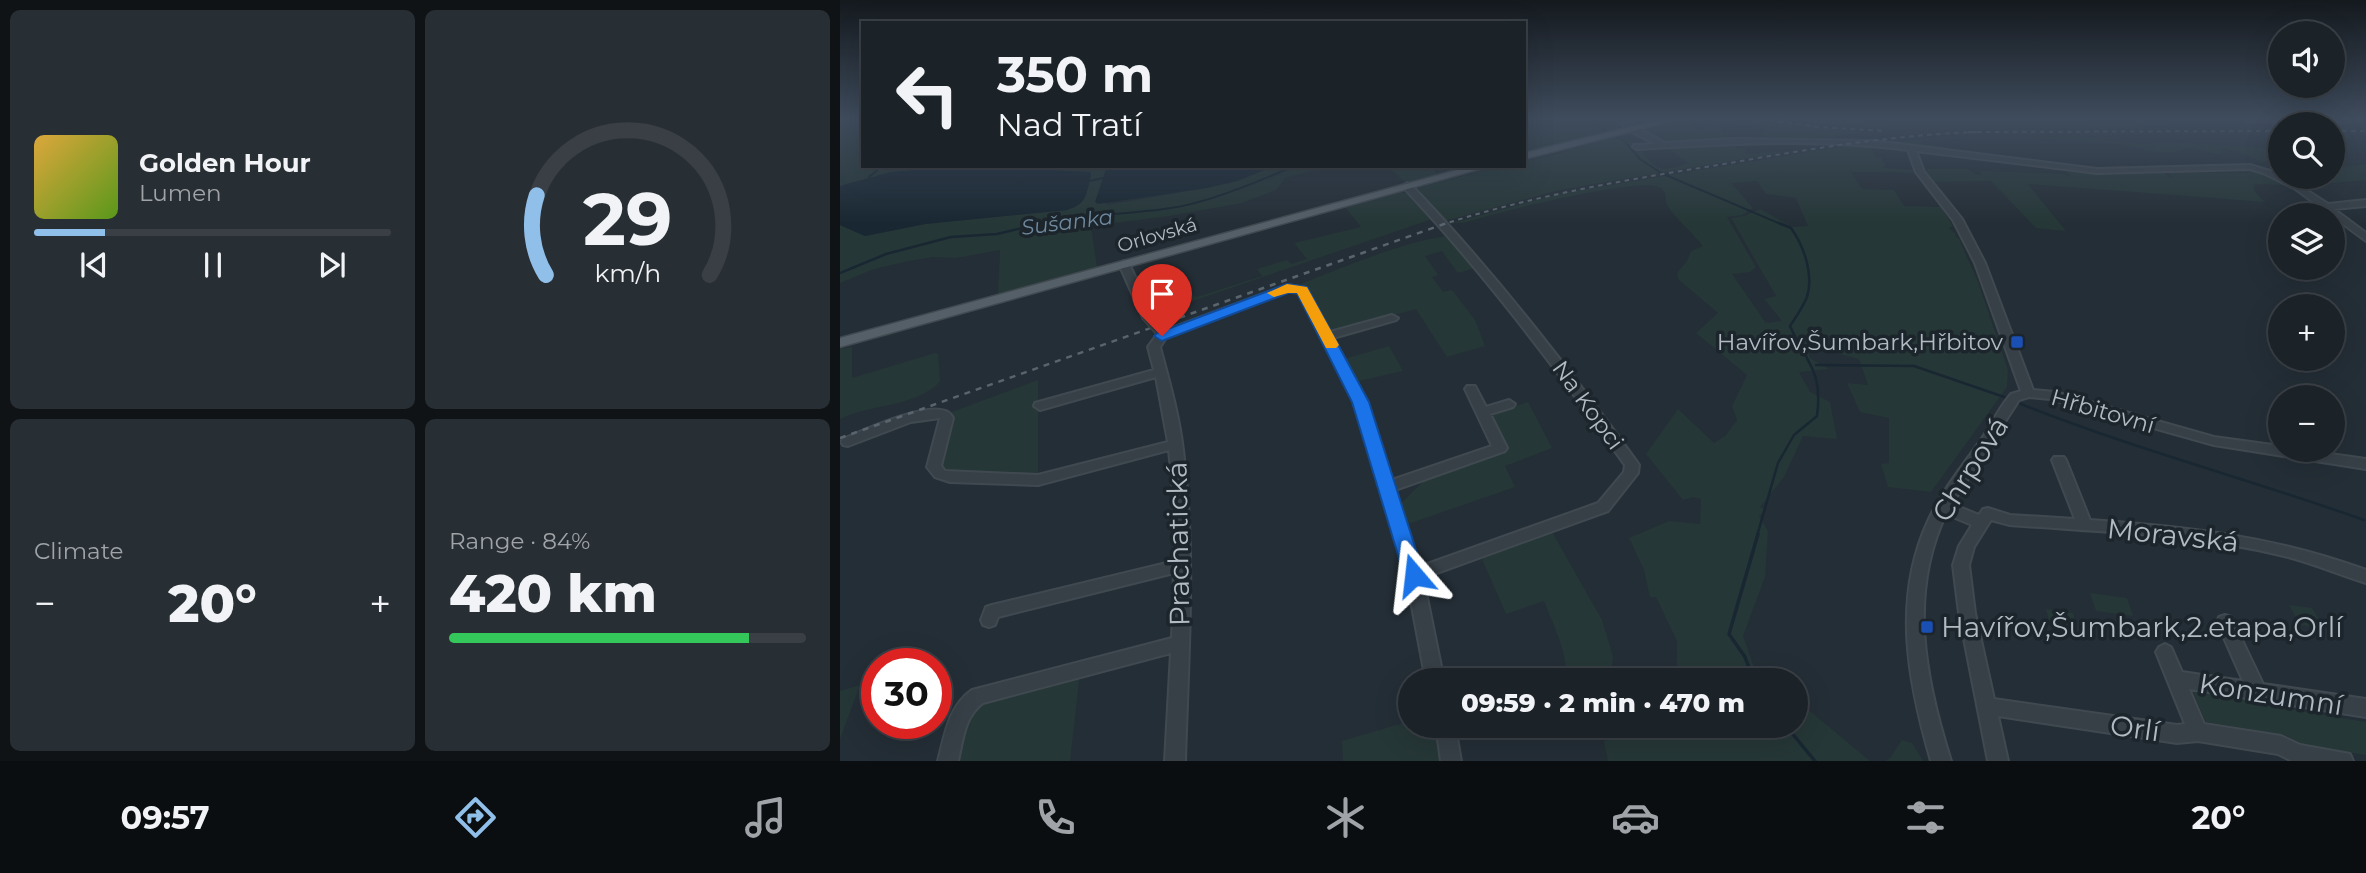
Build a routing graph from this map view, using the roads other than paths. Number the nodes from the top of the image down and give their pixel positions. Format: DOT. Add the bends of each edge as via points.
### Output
graph roads {
  1 [pos="1913,154"];
  2 [pos="1962,154"];
  3 [pos="1477,168"];
  4 [pos="1407,186"];
  5 [pos="2318,203"];
  6 [pos="2366,203"];
  7 [pos="2345,206"];
  8 [pos="2345,223"];
  9 [pos="2366,238"];
  10 [pos="1124,264"];
  11 [pos="1392,318"];
  12 [pos="1161,334"];
  13 [pos="1326,336"];
  14 [pos="840,343"];
  15 [pos="1162,372"];
  16 [pos="1471,389"];
  17 [pos="2028,393"];
  18 [pos="1509,404"];
  19 [pos="1040,406"];
  20 [pos="1482,412"];
  21 [pos="848,442"];
  22 [pos="1176,444"];
  23 [pos="2059,460"];
  24 [pos="2366,464"];
  25 [pos="1387,487"];
  26 [pos="1942,506"];
  27 [pos="1982,523"];
  28 [pos="2085,526"];
  29 [pos="1182,565"];
  30 [pos="1414,575"];
  31 [pos="2366,577"];
  32 [pos="989,620"];
  33 [pos="2225,622"];
  34 [pos="1179,644"];
  35 [pos="2165,652"];
  36 [pos="1432,668"];
  37 [pos="2176,679"];
  38 [pos="2258,693"];
  39 [pos="1986,706"];
  40 [pos="2366,708"];
  41 [pos="2198,732"];
  42 [pos="1447,738"];
  43 [pos="948,761"];
  44 [pos="1175,761"];
  45 [pos="1451,761"];
  46 [pos="1941,761"];
  47 [pos="1998,761"];
  48 [pos="2343,761"];
  1 -- 17 [label="street, Hřbitovní" via="1920,171 1973,248"];
  2 -- 5 [label="street" via="2091,170 2253,168 2282,178"];
  3 -- 4 [label="main road, Orlovská"];
  4 -- 10 [label="main road, Orlovská"];
  4 -- 30 [label="street, Na Kopci" via="1555,359 1632,465 1631,473 1603,507"];
  6 -- 7 [label="street"];
  8 -- 9 [label="street"];
  10 -- 12 [label="street, bridge"];
  10 -- 14 [label="main road, Orlovská"];
  11 -- 13 [label="street"];
  12 -- 13 [label="street" via="1287,288 1302,290"];
  12 -- 15 [label="street, Prachatická" via="1154,347"];
  13 -- 25 [label="street" via="1361,402"];
  15 -- 19 [label="street"];
  15 -- 22 [label="street, Prachatická"];
  16 -- 20 [label="street"];
  17 -- 24 [label="street, Hřbitovní" via="2051,395 2214,441"];
  17 -- 26 [label="street, Chrpová" via="2012,401"];
  18 -- 20 [label="street"];
  20 -- 25 [label="street" via="1500,448"];
  21 -- 22 [label="street" via="912,418 943,414 947,418 934,467 940,474 1018,480 1052,478"];
  22 -- 29 [label="street, Prachatická" via="1184,515"];
  23 -- 28 [label="street"];
  25 -- 30 [label="street"];
  26 -- 27 [label="street, Moravská"];
  26 -- 46 [label="street, Chrpová" via="1923,555 1914,630 1920,687"];
  27 -- 28 [label="street, Moravská" via="1988,513 2010,520"];
  27 -- 39 [label="street" via="1961,565"];
  28 -- 31 [label="street, Moravská" via="2259,544 2336,564"];
  29 -- 32 [label="street" via="992,612"];
  29 -- 34 [label="street, Prachatická"];
  30 -- 36 [label="street"];
  33 -- 38 [label="street"];
  34 -- 43 [label="street" via="978,696 959,719"];
  34 -- 44 [label="street, Prachatická"];
  35 -- 37 [label="street, Orlí"];
  37 -- 38 [label="street, Konzumní"];
  37 -- 41 [label="street, Orlí"];
  38 -- 40 [label="street, Konzumní"];
  39 -- 41 [label="street, Orlí" via="2177,734"];
  39 -- 47 [label="street"];
  41 -- 48 [label="street" via="2281,745 2298,754"];
  42 -- 45 [label="street"];
}
